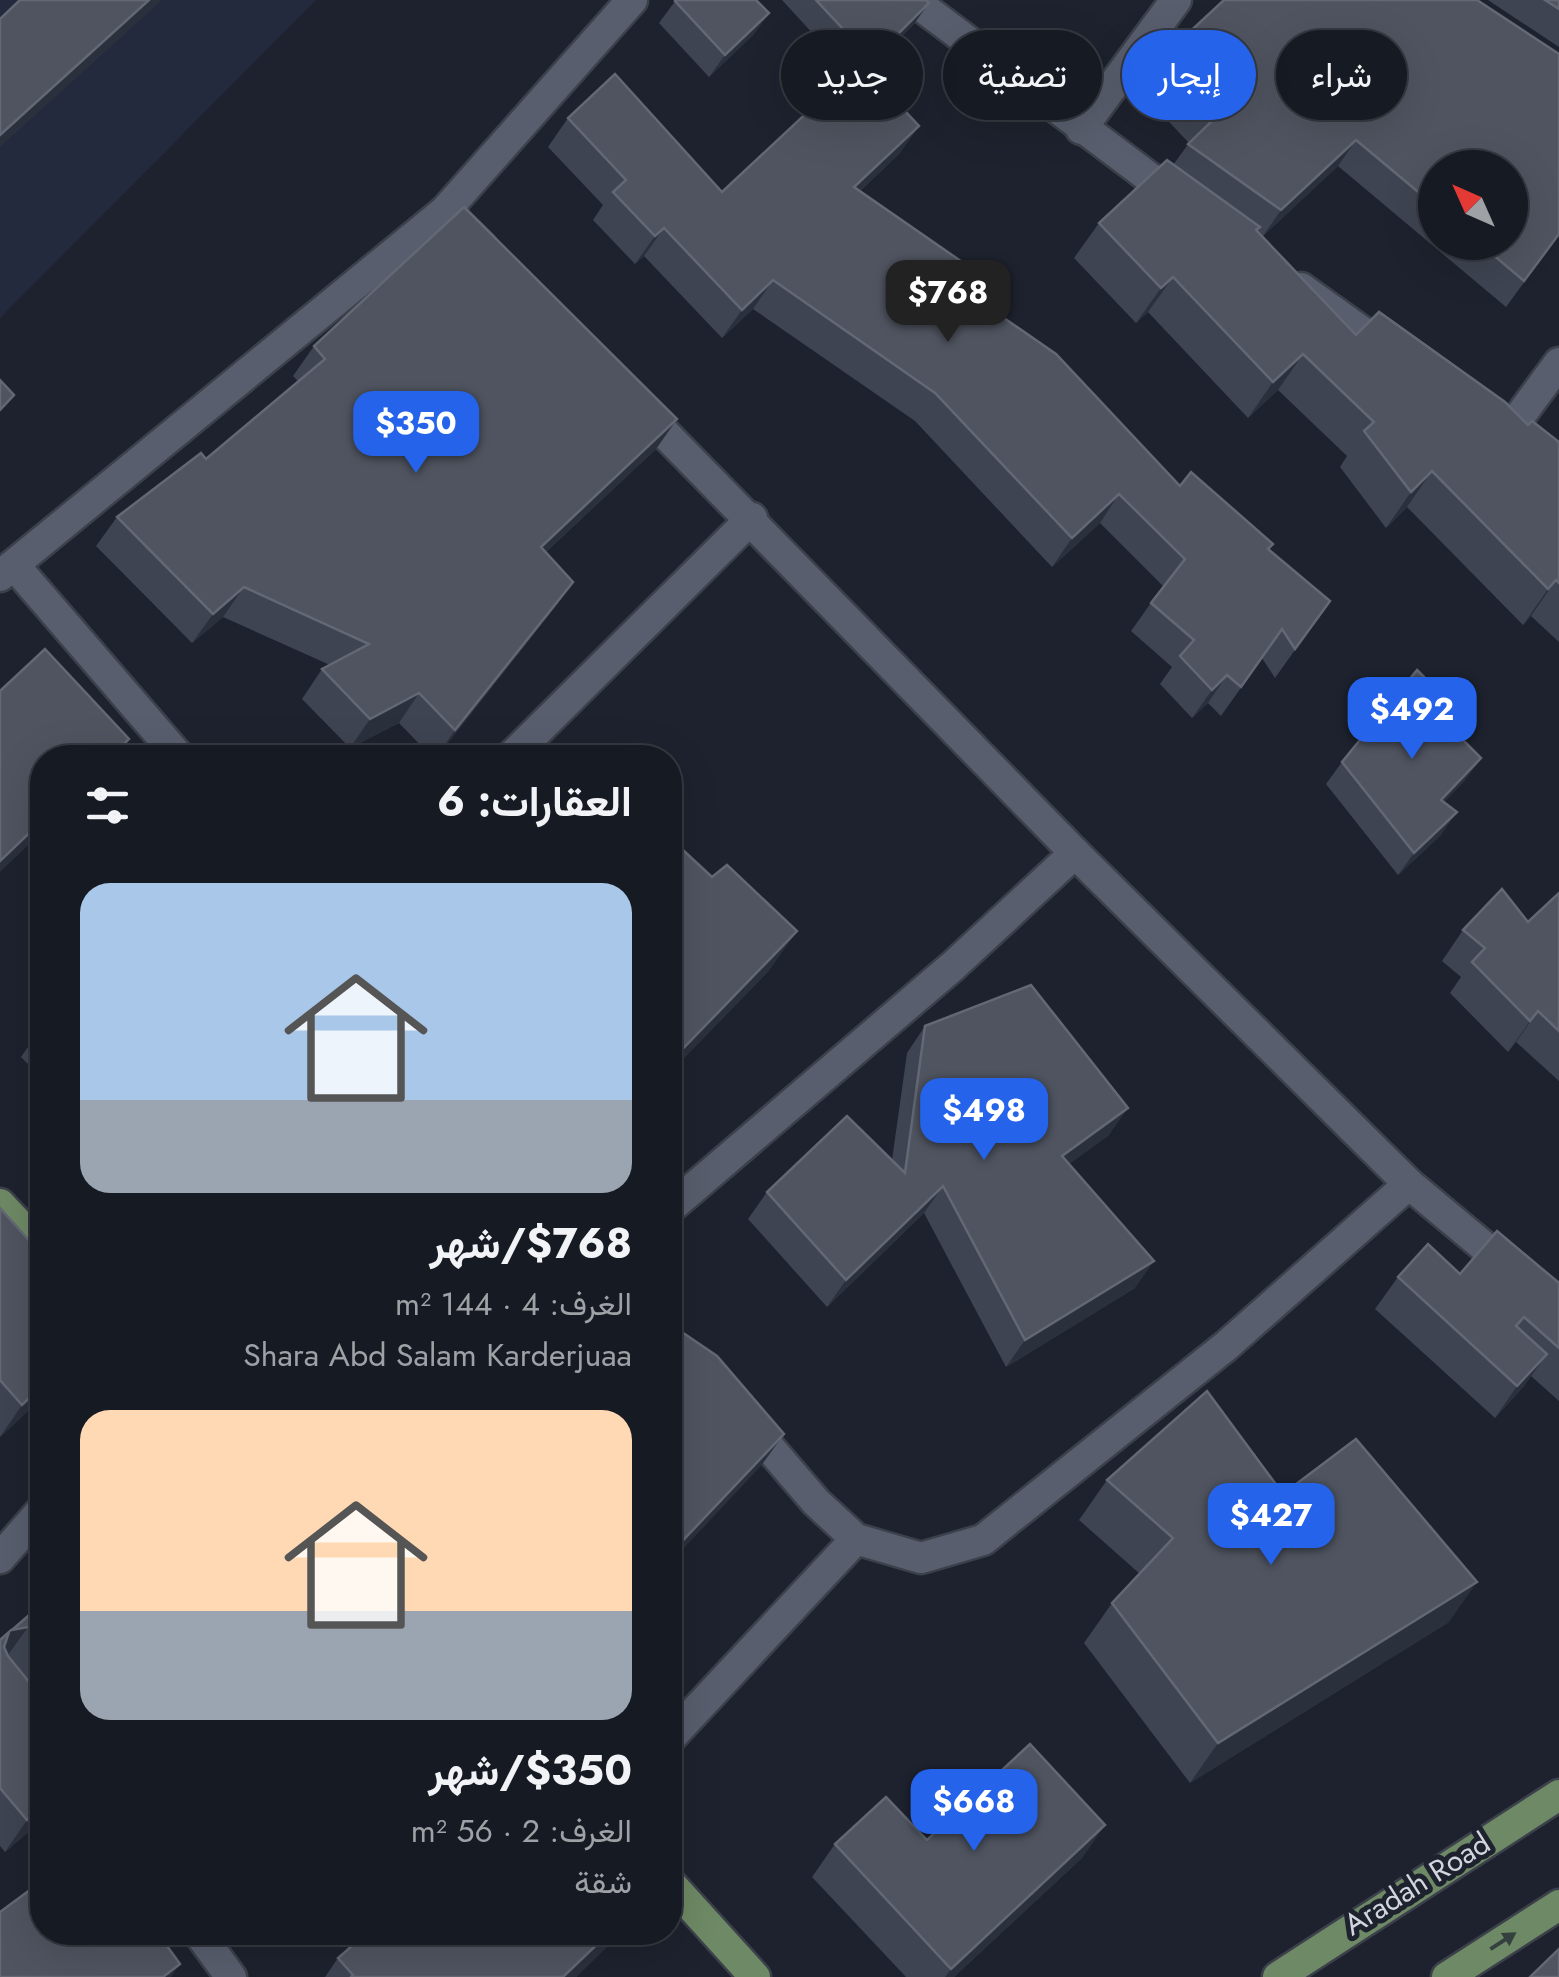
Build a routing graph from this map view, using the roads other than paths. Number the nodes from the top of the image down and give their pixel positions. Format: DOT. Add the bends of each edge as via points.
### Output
graph roads {
  1 [pos="632,0"];
  2 [pos="914,0"];
  3 [pos="1176,0"];
  4 [pos="1081,129"];
  5 [pos="446,211"];
  6 [pos="1208,221"];
  7 [pos="500,265"];
  8 [pos="1271,266"];
  9 [pos="1559,363"];
  10 [pos="1412,368"];
  11 [pos="619,385"];
  12 [pos="1474,413"];
  13 [pos="1506,435"];
  14 [pos="1537,456"];
  15 [pos="752,518"];
  16 [pos="7,570"];
  17 [pos="168,745"];
  18 [pos="523,745"];
  19 [pos="1074,853"];
  20 [pos="1409,1184"];
  21 [pos="682,1198"];
  22 [pos="0,1204"];
  23 [pos="30,1236"];
  24 [pos="1559,1309"];
  25 [pos="731,1402"];
  26 [pos="30,1524"];
  27 [pos="856,1540"];
  28 [pos="0,1558"];
  29 [pos="682,1725"];
  30 [pos="1559,1795"];
  31 [pos="682,1895"];
  32 [pos="1559,1905"];
  33 [pos="208,1945"];
  34 [pos="231,1977"];
  35 [pos="755,1977"];
  36 [pos="1278,1977"];
  37 [pos="1447,1977"];
  1 -- 5 [label="street"];
  2 -- 4 [label="street"];
  3 -- 4 [label="street"];
  4 -- 6 [label="street"];
  5 -- 7 [label="street"];
  5 -- 16 [label="street"];
  8 -- 10 [label="street"];
  9 -- 13 [label="street"];
  11 -- 15 [label="street"];
  12 -- 13 [label="street"];
  13 -- 14 [label="street"];
  15 -- 18 [label="street"];
  15 -- 19 [label="street"];
  16 -- 17 [label="street"];
  19 -- 20 [label="street"];
  19 -- 21 [label="street"];
  20 -- 24 [label="street"];
  20 -- 27 [label="street" via="1226,1346 984,1540 921,1558"];
  22 -- 23 [label="main road"];
  25 -- 27 [label="street"];
  26 -- 28 [label="street"];
  27 -- 29 [label="street"];
  30 -- 36 [label="main road, Aradah Road"];
  31 -- 35 [label="main road"];
  37 -- 32 [label="main road, one-way"];
  33 -- 34 [label="street"];
}
